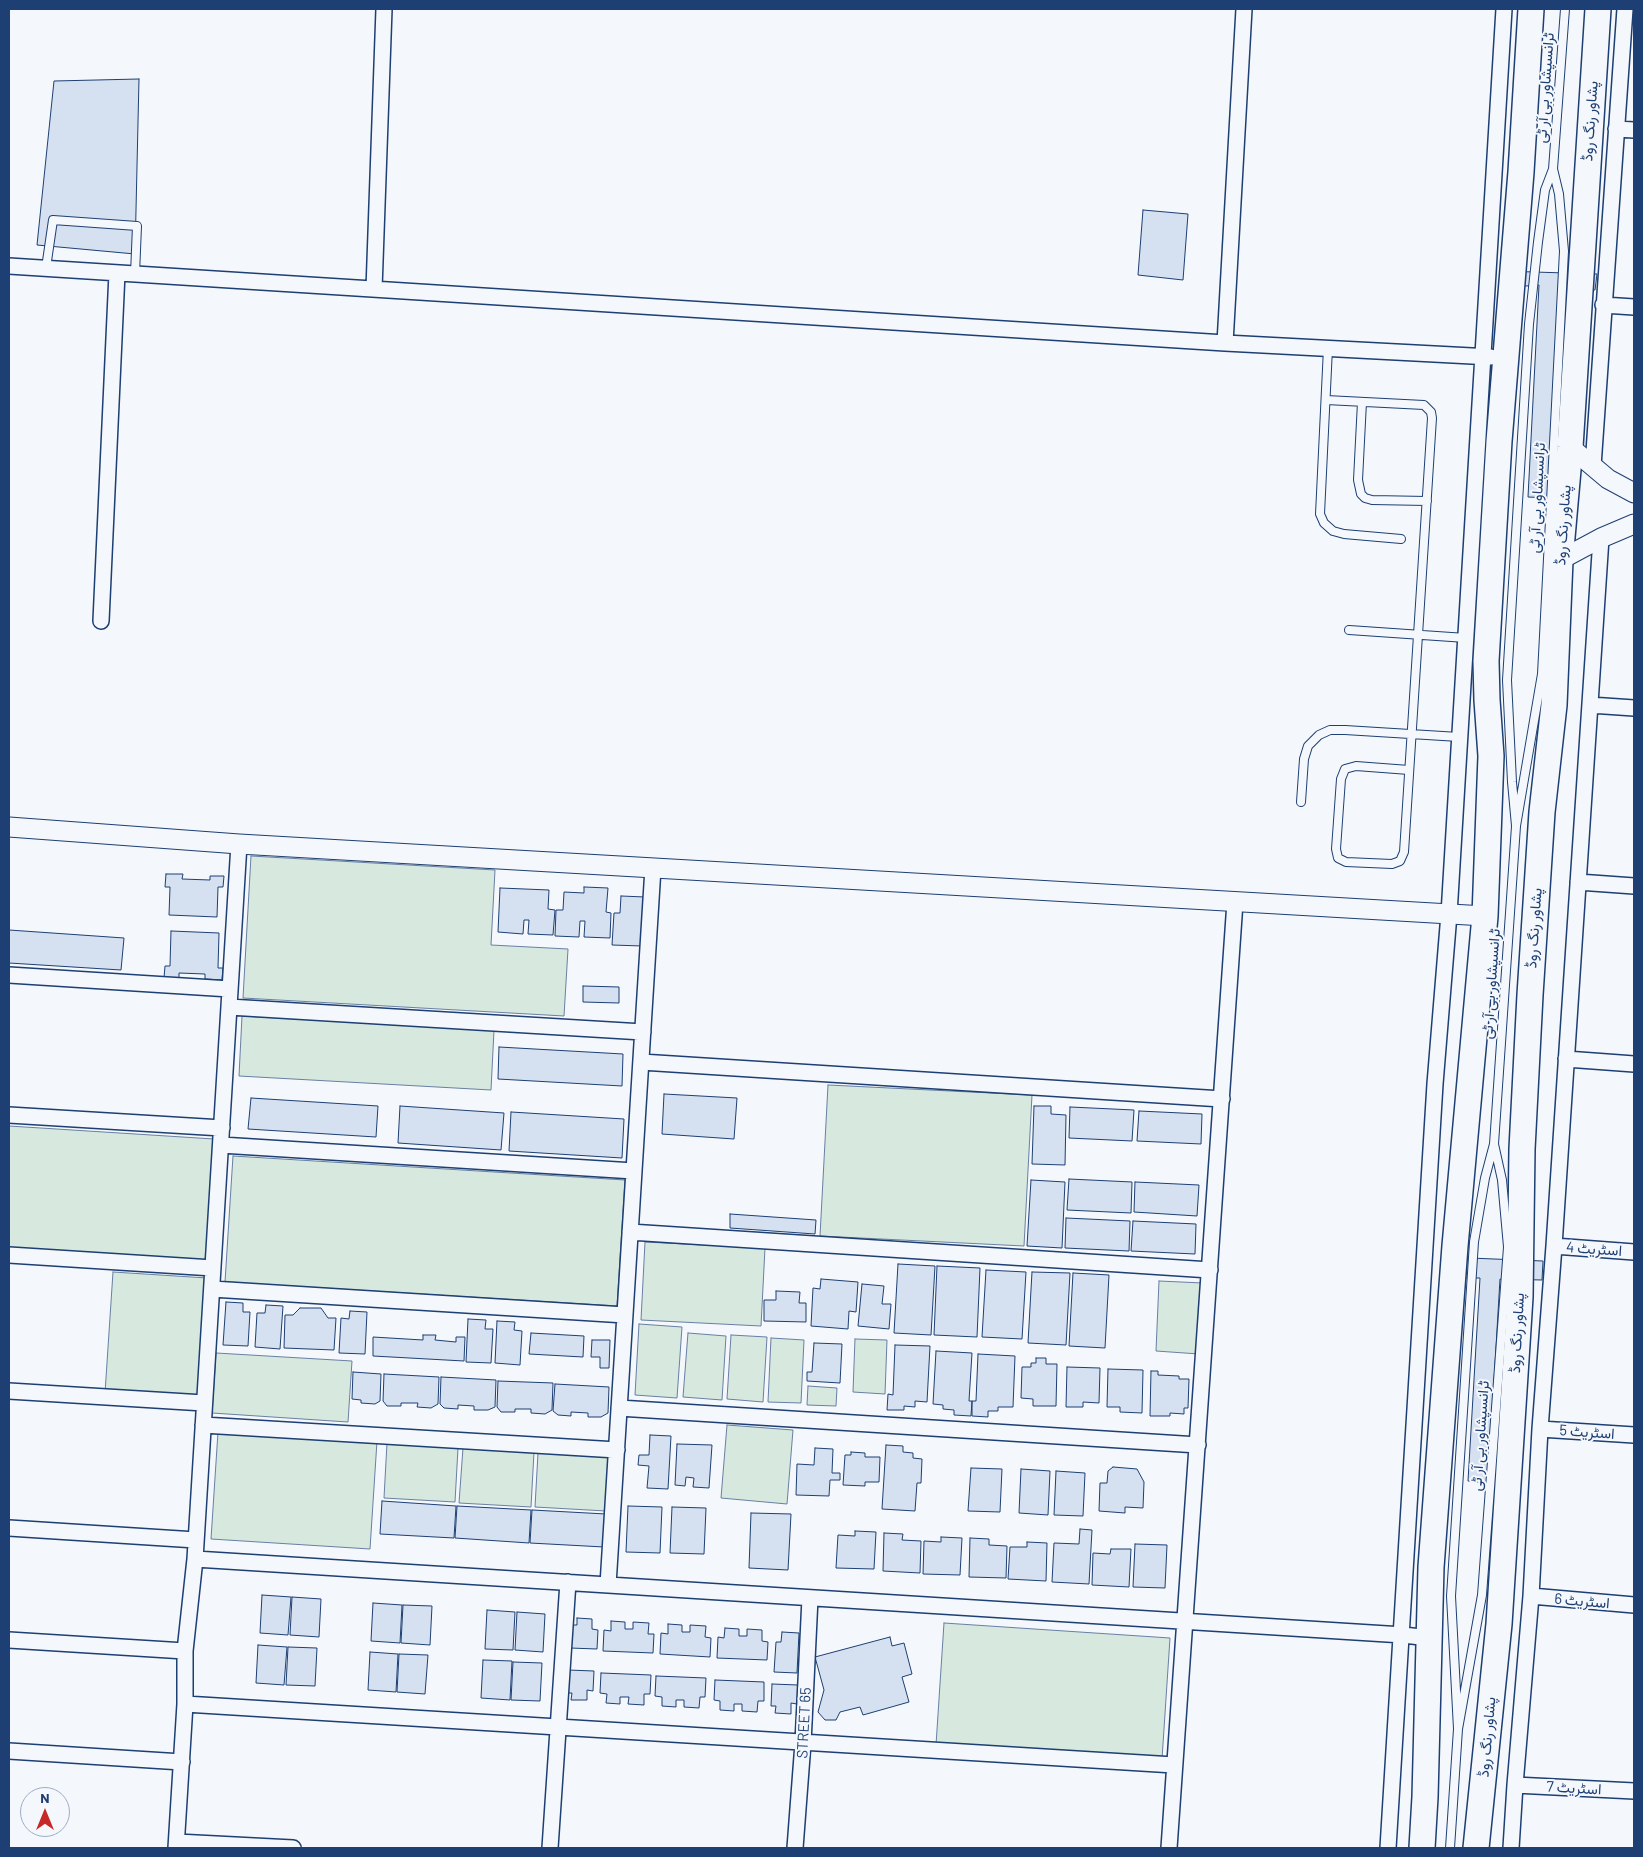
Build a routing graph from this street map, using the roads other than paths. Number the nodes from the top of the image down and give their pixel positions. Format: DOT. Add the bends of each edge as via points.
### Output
graph roads {
  1 [pos="384,9"];
  2 [pos="1244,9"];
  3 [pos="1504,9"];
  4 [pos="1565,9"];
  5 [pos="1625,9"];
  6 [pos="1532,11"];
  7 [pos="1596,11"];
  8 [pos="1616,129"];
  9 [pos="1634,130"];
  10 [pos="1554,169"];
  11 [pos="9,266"];
  12 [pos="46,268"];
  13 [pos="116,273"];
  14 [pos="136,274"];
  15 [pos="374,289"];
  16 [pos="1603,305"];
  17 [pos="1634,307"];
  18 [pos="1226,343"];
  19 [pos="1328,348"];
  20 [pos="1494,357"];
  21 [pos="1326,400"];
  22 [pos="1362,402"];
  23 [pos="1570,447"];
  24 [pos="1593,466"];
  25 [pos="1634,492"];
  26 [pos="1427,501"];
  27 [pos="1634,524"];
  28 [pos="1601,538"];
  29 [pos="1401,539"];
  30 [pos="1560,560"];
  31 [pos="101,621"];
  32 [pos="1349,630"];
  33 [pos="1419,635"];
  34 [pos="1466,638"];
  35 [pos="1590,705"];
  36 [pos="1634,708"];
  37 [pos="1411,734"];
  38 [pos="1459,738"];
  39 [pos="1409,770"];
  40 [pos="1301,802"];
  41 [pos="1516,826"];
  42 [pos="9,827"];
  43 [pos="240,844"];
  44 [pos="653,868"];
  45 [pos="1578,882"];
  46 [pos="1634,886"];
  47 [pos="1235,902"];
  48 [pos="1450,914"];
  49 [pos="1485,916"];
  50 [pos="9,975"];
  51 [pos="230,989"];
  52 [pos="229,1007"];
  53 [pos="643,1032"];
  54 [pos="1566,1059"];
  55 [pos="641,1062"];
  56 [pos="1634,1064"];
  57 [pos="1222,1099"];
  58 [pos="9,1115"];
  59 [pos="222,1128"];
  60 [pos="1494,1144"];
  61 [pos="220,1145"];
  62 [pos="634,1171"];
  63 [pos="630,1232"];
  64 [pos="1554,1246"];
  65 [pos="1634,1252"];
  66 [pos="9,1255"];
  67 [pos="213,1268"];
  68 [pos="1210,1270"];
  69 [pos="212,1289"];
  70 [pos="625,1314"];
  71 [pos="9,1391"];
  72 [pos="204,1403"];
  73 [pos="619,1408"];
  74 [pos="203,1424"];
  75 [pos="1540,1429"];
  76 [pos="1634,1435"];
  77 [pos="1198,1445"];
  78 [pos="617,1450"];
  79 [pos="9,1528"];
  80 [pos="196,1540"];
  81 [pos="194,1560"];
  82 [pos="568,1582"];
  83 [pos="608,1585"];
  84 [pos="1531,1596"];
  85 [pos="810,1598"];
  86 [pos="1634,1605"];
  87 [pos="1184,1621"];
  88 [pos="1403,1635"];
  89 [pos="1430,1638"];
  90 [pos="9,1640"];
  91 [pos="185,1651"];
  92 [pos="185,1704"];
  93 [pos="558,1726"];
  94 [pos="1458,1728"];
  95 [pos="803,1743"];
  96 [pos="9,1751"];
  97 [pos="182,1762"];
  98 [pos="1174,1765"];
  99 [pos="1515,1785"];
  100 [pos="1634,1791"];
  101 [pos="176,1845"];
  102 [pos="293,1848"];
  103 [pos="550,1848"];
  104 [pos="795,1848"];
  105 [pos="1169,1848"];
  106 [pos="1388,1848"];
  107 [pos="1422,1848"];
  108 [pos="1450,1848"];
  109 [pos="1476,1848"];
  110 [pos="1511,1848"];
  1 -- 15 [label="street"];
  2 -- 18 [label="street"];
  3 -- 20 [label="street"];
  4 -- 10 [label="lane, ٹرانسپشاور بی آر ٹی"];
  5 -- 8 [label="street"];
  6 -- 20 [label="highway" via="1521,172"];
  7 -- 23 [label="highway, پشاور رنگ روڈ"];
  8 -- 9 [label="street"];
  8 -- 16 [label="street"];
  10 -- 41 [label="lane, ٹرانسپشاور بی آر ٹی" via="1564,251 1542,674"];
  10 -- 41 [label="lane, ٹرانسپشاور بی آر ٹی" via="1545,190 1529,324 1507,680"];
  11 -- 12 [label="street"];
  12 -- 13 [label="street"];
  12 -- 14 [label="lane" via="53,220 137,226"];
  13 -- 14 [label="street"];
  13 -- 31 [label="street"];
  14 -- 15 [label="street"];
  15 -- 18 [label="street"];
  16 -- 17 [label="street"];
  16 -- 24 [label="street"];
  18 -- 19 [label="street"];
  19 -- 20 [label="street"];
  19 -- 21 [label="lane"];
  20 -- 34 [label="street"];
  20 -- 49 [label="highway" via="1499,441 1486,661 1491,756"];
  21 -- 22 [label="lane"];
  21 -- 29 [label="lane" via="1320,502 1324,523 1333,531 1344,534"];
  22 -- 26 [label="lane" via="1358,480 1361,494 1372,500"];
  22 -- 26 [label="lane" via="1428,407 1432,418"];
  23 -- 24 [label="street"];
  23 -- 30 [label="highway, پشاور رنگ روڈ"];
  24 -- 25 [label="street" via="1608,479"];
  26 -- 33 [label="lane"];
  27 -- 28 [label="street"];
  28 -- 30 [label="street"];
  28 -- 35 [label="street"];
  30 -- 109 [label="highway, پشاور رنگ روڈ" via="1554,705 1542,812 1530,994 1518,1327 1499,1624"];
  32 -- 33 [label="lane"];
  33 -- 34 [label="lane"];
  33 -- 37 [label="lane"];
  34 -- 38 [label="street"];
  35 -- 36 [label="street"];
  35 -- 45 [label="street"];
  37 -- 38 [label="lane"];
  37 -- 39 [label="lane"];
  37 -- 40 [label="lane" via="1330,730 1319,735 1308,746 1304,759"];
  38 -- 48 [label="street"];
  39 -- 39 [label="lane" via="1404,852 1400,861 1392,864 1346,862 1338,858 1341,779 1345,769 1356,766"];
  41 -- 60 [label="lane, ٹرانسپشاور بی آر ٹی"];
  42 -- 43 [label="street"];
  43 -- 44 [label="street"];
  43 -- 51 [label="street"];
  44 -- 47 [label="street"];
  44 -- 53 [label="street"];
  45 -- 46 [label="street"];
  45 -- 54 [label="street"];
  47 -- 48 [label="street"];
  47 -- 57 [label="street"];
  48 -- 49 [label="street"];
  48 -- 88 [label="street" via="1435,1084"];
  49 -- 89 [label="highway" via="1451,1295 1431,1566"];
  50 -- 51 [label="street"];
  51 -- 52 [label="street"];
  52 -- 53 [label="street"];
  52 -- 59 [label="street"];
  53 -- 55 [label="street"];
  54 -- 56 [label="street"];
  54 -- 64 [label="street"];
  55 -- 57 [label="street"];
  55 -- 62 [label="street"];
  57 -- 68 [label="street"];
  58 -- 59 [label="street"];
  59 -- 61 [label="street"];
  60 -- 94 [label="lane, ٹرانسپشاور بی آر ٹی" via="1474,1242 1451,1596"];
  60 -- 94 [label="lane, ٹرانسپشاور بی آر ٹی" via="1502,1180 1508,1247 1482,1596"];
  61 -- 62 [label="street"];
  61 -- 67 [label="street"];
  62 -- 63 [label="street"];
  63 -- 68 [label="street"];
  63 -- 70 [label="street"];
  64 -- 65 [label="street, اسٹریٹ 4"];
  64 -- 75 [label="street"];
  66 -- 67 [label="street"];
  67 -- 69 [label="street"];
  68 -- 77 [label="street"];
  69 -- 70 [label="street"];
  69 -- 72 [label="street"];
  70 -- 73 [label="street"];
  71 -- 72 [label="street"];
  72 -- 74 [label="street"];
  73 -- 77 [label="street"];
  73 -- 78 [label="street"];
  74 -- 78 [label="street"];
  74 -- 80 [label="street"];
  75 -- 76 [label="street, اسٹریٹ 5"];
  75 -- 84 [label="street"];
  77 -- 87 [label="street"];
  78 -- 83 [label="street"];
  79 -- 80 [label="street"];
  80 -- 81 [label="street"];
  81 -- 82 [label="street"];
  81 -- 91 [label="street"];
  82 -- 83 [label="street"];
  82 -- 93 [label="street"];
  83 -- 85 [label="street"];
  84 -- 86 [label="street, اسٹریٹ 6"];
  84 -- 99 [label="street"];
  85 -- 87 [label="street"];
  85 -- 95 [label="street, STREET 65"];
  87 -- 88 [label="street"];
  87 -- 98 [label="street"];
  88 -- 89 [label="street"];
  88 -- 106 [label="street"];
  89 -- 107 [label="highway"];
  90 -- 91 [label="street"];
  91 -- 92 [label="street"];
  92 -- 93 [label="street"];
  92 -- 97 [label="street"];
  93 -- 95 [label="street"];
  93 -- 103 [label="street"];
  94 -- 108 [label="lane, ٹرانسپشاور بی آر ٹی"];
  95 -- 98 [label="street"];
  95 -- 104 [label="street, STREET 65"];
  96 -- 97 [label="street"];
  97 -- 101 [label="street"];
  98 -- 105 [label="street"];
  99 -- 100 [label="street, اسٹریٹ 7"];
  99 -- 110 [label="street"];
  101 -- 102 [label="street"];
}
